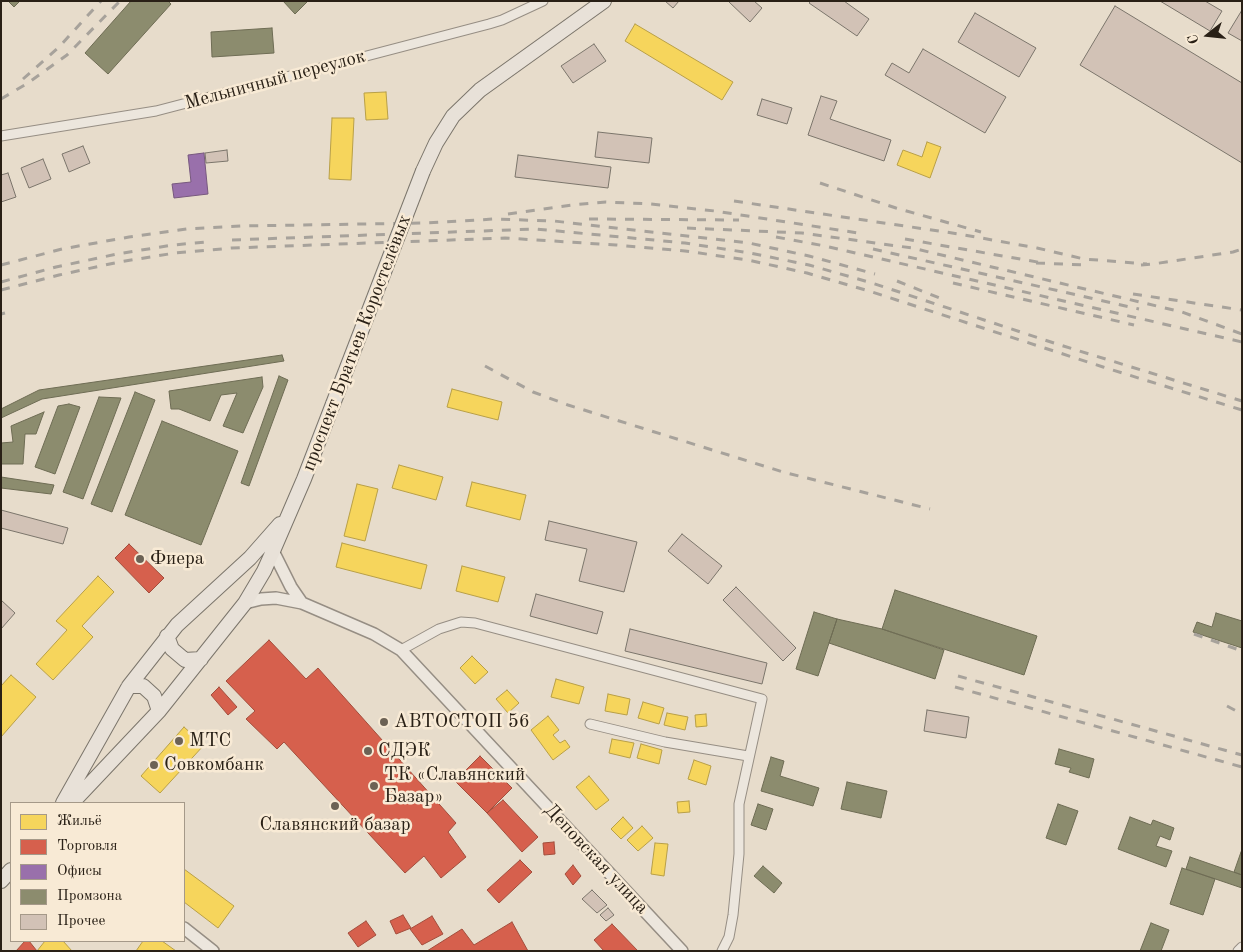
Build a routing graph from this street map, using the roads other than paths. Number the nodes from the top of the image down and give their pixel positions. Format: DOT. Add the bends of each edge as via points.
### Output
graph roads {
  1 [pos="544,1"];
  2 [pos="604,1"];
  3 [pos="1,136"];
  4 [pos="288,514"];
  5 [pos="273,550"];
  6 [pos="245,603"];
  7 [pos="302,603"];
  8 [pos="167,636"];
  9 [pos="401,650"];
  10 [pos="201,659"];
  11 [pos="129,686"];
  12 [pos="158,711"];
  13 [pos="590,724"];
  14 [pos="748,756"];
  15 [pos="64,802"];
  16 [pos="73,802"];
  17 [pos="10,871"];
  18 [pos="1,881"];
  19 [pos="185,929"];
  20 [pos="1242,947"];
  21 [pos="678,949"];
  22 [pos="213,951"];
  23 [pos="722,951"];
  24 [pos="1238,951"];
  1 -- 3 [label="street, Мельничный переулок" via="489,24 156,111"];
  2 -- 4 [label="main road, проспект Братьев Коростелёвых, bridge" via="480,90 453,116 436,143"];
  4 -- 5 [label="main road, проспект Братьев Коростелёвых"];
  4 -- 8 [label="main road, проспект Братьев Коростелёвых" via="250,558"];
  5 -- 6 [label="main road, проспект Братьев Коростелёвых"];
  5 -- 7 [label="street" via="287,581"];
  6 -- 7 [label="street, Деповская улица" via="261,598"];
  6 -- 10 [label="main road, проспект Братьев Коростелёвых"];
  7 -- 9 [label="street, Деповская улица" via="374,634"];
  8 -- 10 [label="main road" via="172,649 185,660"];
  8 -- 11 [label="main road, проспект Братьев Коростелёвых"];
  9 -- 14 [label="street" via="460,622 475,623 762,699"];
  9 -- 21 [label="street, Деповская улица"];
  10 -- 12 [label="main road, проспект Братьев Коростелёвых"];
  11 -- 12 [label="main road" via="143,686 154,696"];
  11 -- 15 [label="main road, проспект Братьев Коростелёвых"];
  12 -- 16 [label="main road, проспект Братьев Коростелёвых"];
  13 -- 14 [label="street" via="666,742"];
  14 -- 23 [label="street" via="739,804 739,854 733,915 729,937"];
  17 -- 18 [label="main road"];
  19 -- 22 [label="street"];
  20 -- 24 [label="street"];
}
